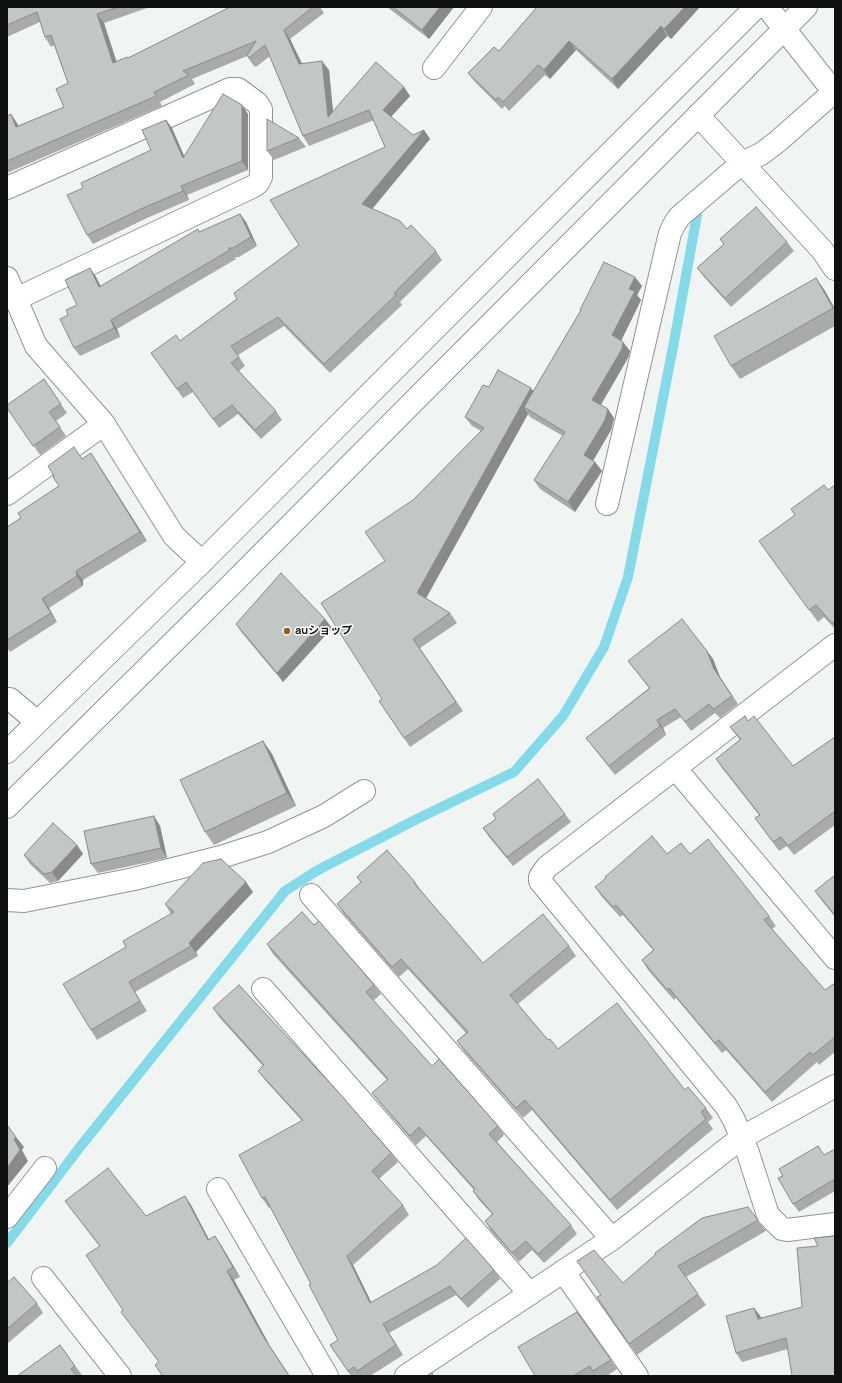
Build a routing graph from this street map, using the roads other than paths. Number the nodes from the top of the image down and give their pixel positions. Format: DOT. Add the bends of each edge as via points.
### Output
graph roads {
  1 [pos="481,7"];
  2 [pos="756,7"];
  3 [pos="767,7"];
  4 [pos="806,7"];
  5 [pos="784,28"];
  6 [pos="434,68"];
  7 [pos="834,87"];
  8 [pos="698,115"];
  9 [pos="742,163"];
  10 [pos="7,188"];
  11 [pos="835,269"];
  12 [pos="7,278"];
  13 [pos="16,299"];
  14 [pos="104,424"];
  15 [pos="7,494"];
  16 [pos="607,504"];
  17 [pos="202,562"];
  18 [pos="835,645"];
  19 [pos="7,699"];
  20 [pos="37,722"];
  21 [pos="7,752"];
  22 [pos="675,768"];
  23 [pos="364,791"];
  24 [pos="7,807"];
  25 [pos="311,895"];
  26 [pos="7,900"];
  27 [pos="835,958"];
  28 [pos="263,989"];
  29 [pos="835,1086"];
  30 [pos="741,1138"];
  31 [pos="45,1168"];
  32 [pos="218,1190"];
  33 [pos="7,1217"];
  34 [pos="835,1224"];
  35 [pos="612,1240"];
  36 [pos="563,1271"];
  37 [pos="43,1278"];
  38 [pos="530,1294"];
  39 [pos="120,1376"];
  40 [pos="327,1376"];
  41 [pos="406,1376"];
  42 [pos="637,1376"];
  1 -- 6 [label="street"];
  2 -- 17 [label="street"];
  3 -- 5 [label="street"];
  4 -- 5 [label="street"];
  5 -- 7 [label="street" via="826,82"];
  5 -- 8 [label="street"];
  7 -- 9 [label="street" via="827,98 777,142 761,154"];
  8 -- 9 [label="street"];
  8 -- 24 [label="street"];
  9 -- 11 [label="street" via="822,250"];
  9 -- 16 [label="street" via="680,216 670,233"];
  10 -- 13 [label="street" via="230,89 238,89 261,109 261,176 258,183"];
  12 -- 13 [label="street"];
  13 -- 14 [label="street" via="36,346"];
  14 -- 15 [label="street"];
  14 -- 17 [label="street" via="174,536"];
  17 -- 20 [label="street"];
  18 -- 22 [label="street"];
  19 -- 20 [label="street"];
  20 -- 21 [label="street"];
  22 -- 27 [label="street"];
  22 -- 30 [label="street" via="547,867 540,877 540,882 726,1106"];
  23 -- 26 [label="street" via="324,816 268,842 221,858 24,901"];
  25 -- 35 [label="street"];
  28 -- 38 [label="street"];
  29 -- 30 [label="street"];
  30 -- 34 [label="street" via="768,1215 782,1229"];
  30 -- 35 [label="street"];
  31 -- 33 [label="street"];
  32 -- 40 [label="street"];
  35 -- 36 [label="street"];
  36 -- 38 [label="street"];
  36 -- 42 [label="street"];
  37 -- 39 [label="street"];
  38 -- 41 [label="street"];
}
